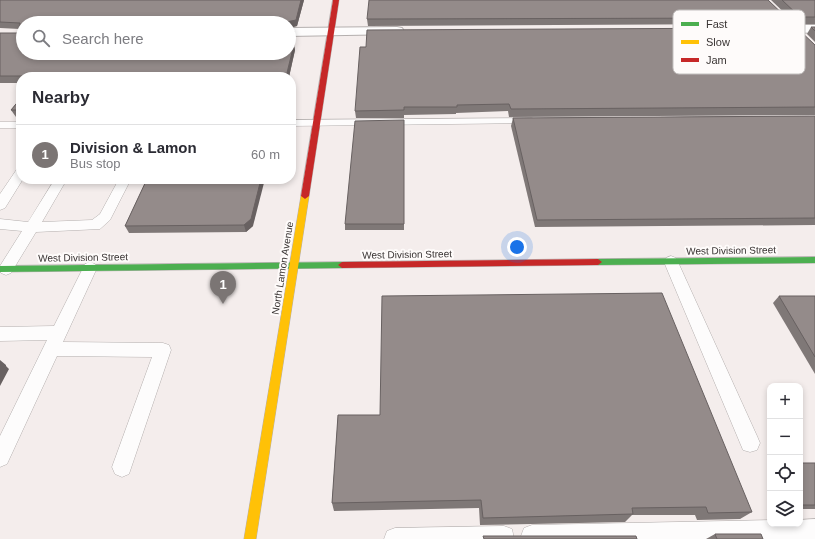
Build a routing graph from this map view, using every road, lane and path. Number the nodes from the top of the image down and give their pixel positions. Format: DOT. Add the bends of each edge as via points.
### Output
graph roads {
  1 [pos="336,0"];
  2 [pos="331,31"];
  3 [pos="413,31"];
  4 [pos="296,32"];
  5 [pos="546,121"];
  6 [pos="317,122"];
  7 [pos="296,123"];
  8 [pos="0,125"];
  9 [pos="16,125"];
  10 [pos="16,180"];
  11 [pos="58,184"];
  12 [pos="122,184"];
  13 [pos="0,205"];
  14 [pos="0,224"];
  15 [pos="30,227"];
  16 [pos="815,260"];
  17 [pos="671,262"];
  18 [pos="294,266"];
  19 [pos="90,268"];
  20 [pos="3,269"];
  21 [pos="59,333"];
  22 [pos="0,334"];
  23 [pos="52,349"];
  24 [pos="750,443"];
  25 [pos="0,457"];
  26 [pos="122,467"];
  27 [pos="815,530"];
  28 [pos="250,539"];
  29 [pos="395,539"];
  1 -- 2 [label="street, North Lamon Avenue"];
  2 -- 3 [label="street"];
  2 -- 4 [label="street"];
  2 -- 6 [label="street, North Lamon Avenue"];
  5 -- 6 [label="lane"];
  6 -- 7 [label="lane"];
  6 -- 18 [label="street, North Lamon Avenue"];
  8 -- 9 [label="lane"];
  10 -- 13 [label="lane"];
  11 -- 15 [label="lane"];
  12 -- 15 [label="lane" via="105,217 95,224"];
  14 -- 15 [label="lane"];
  15 -- 20 [label="lane"];
  16 -- 17 [label="street, West Division Street"];
  17 -- 18 [label="street, West Division Street"];
  17 -- 24 [label="lane"];
  18 -- 19 [label="street, West Division Street"];
  18 -- 28 [label="street, North Lamon Avenue"];
  19 -- 20 [label="street, West Division Street"];
  19 -- 21 [label="lane"];
  21 -- 22 [label="lane"];
  21 -- 23 [label="lane"];
  23 -- 25 [label="lane"];
  23 -- 26 [label="lane" via="163,350"];
  27 -- 29 [label="lane"];
}
